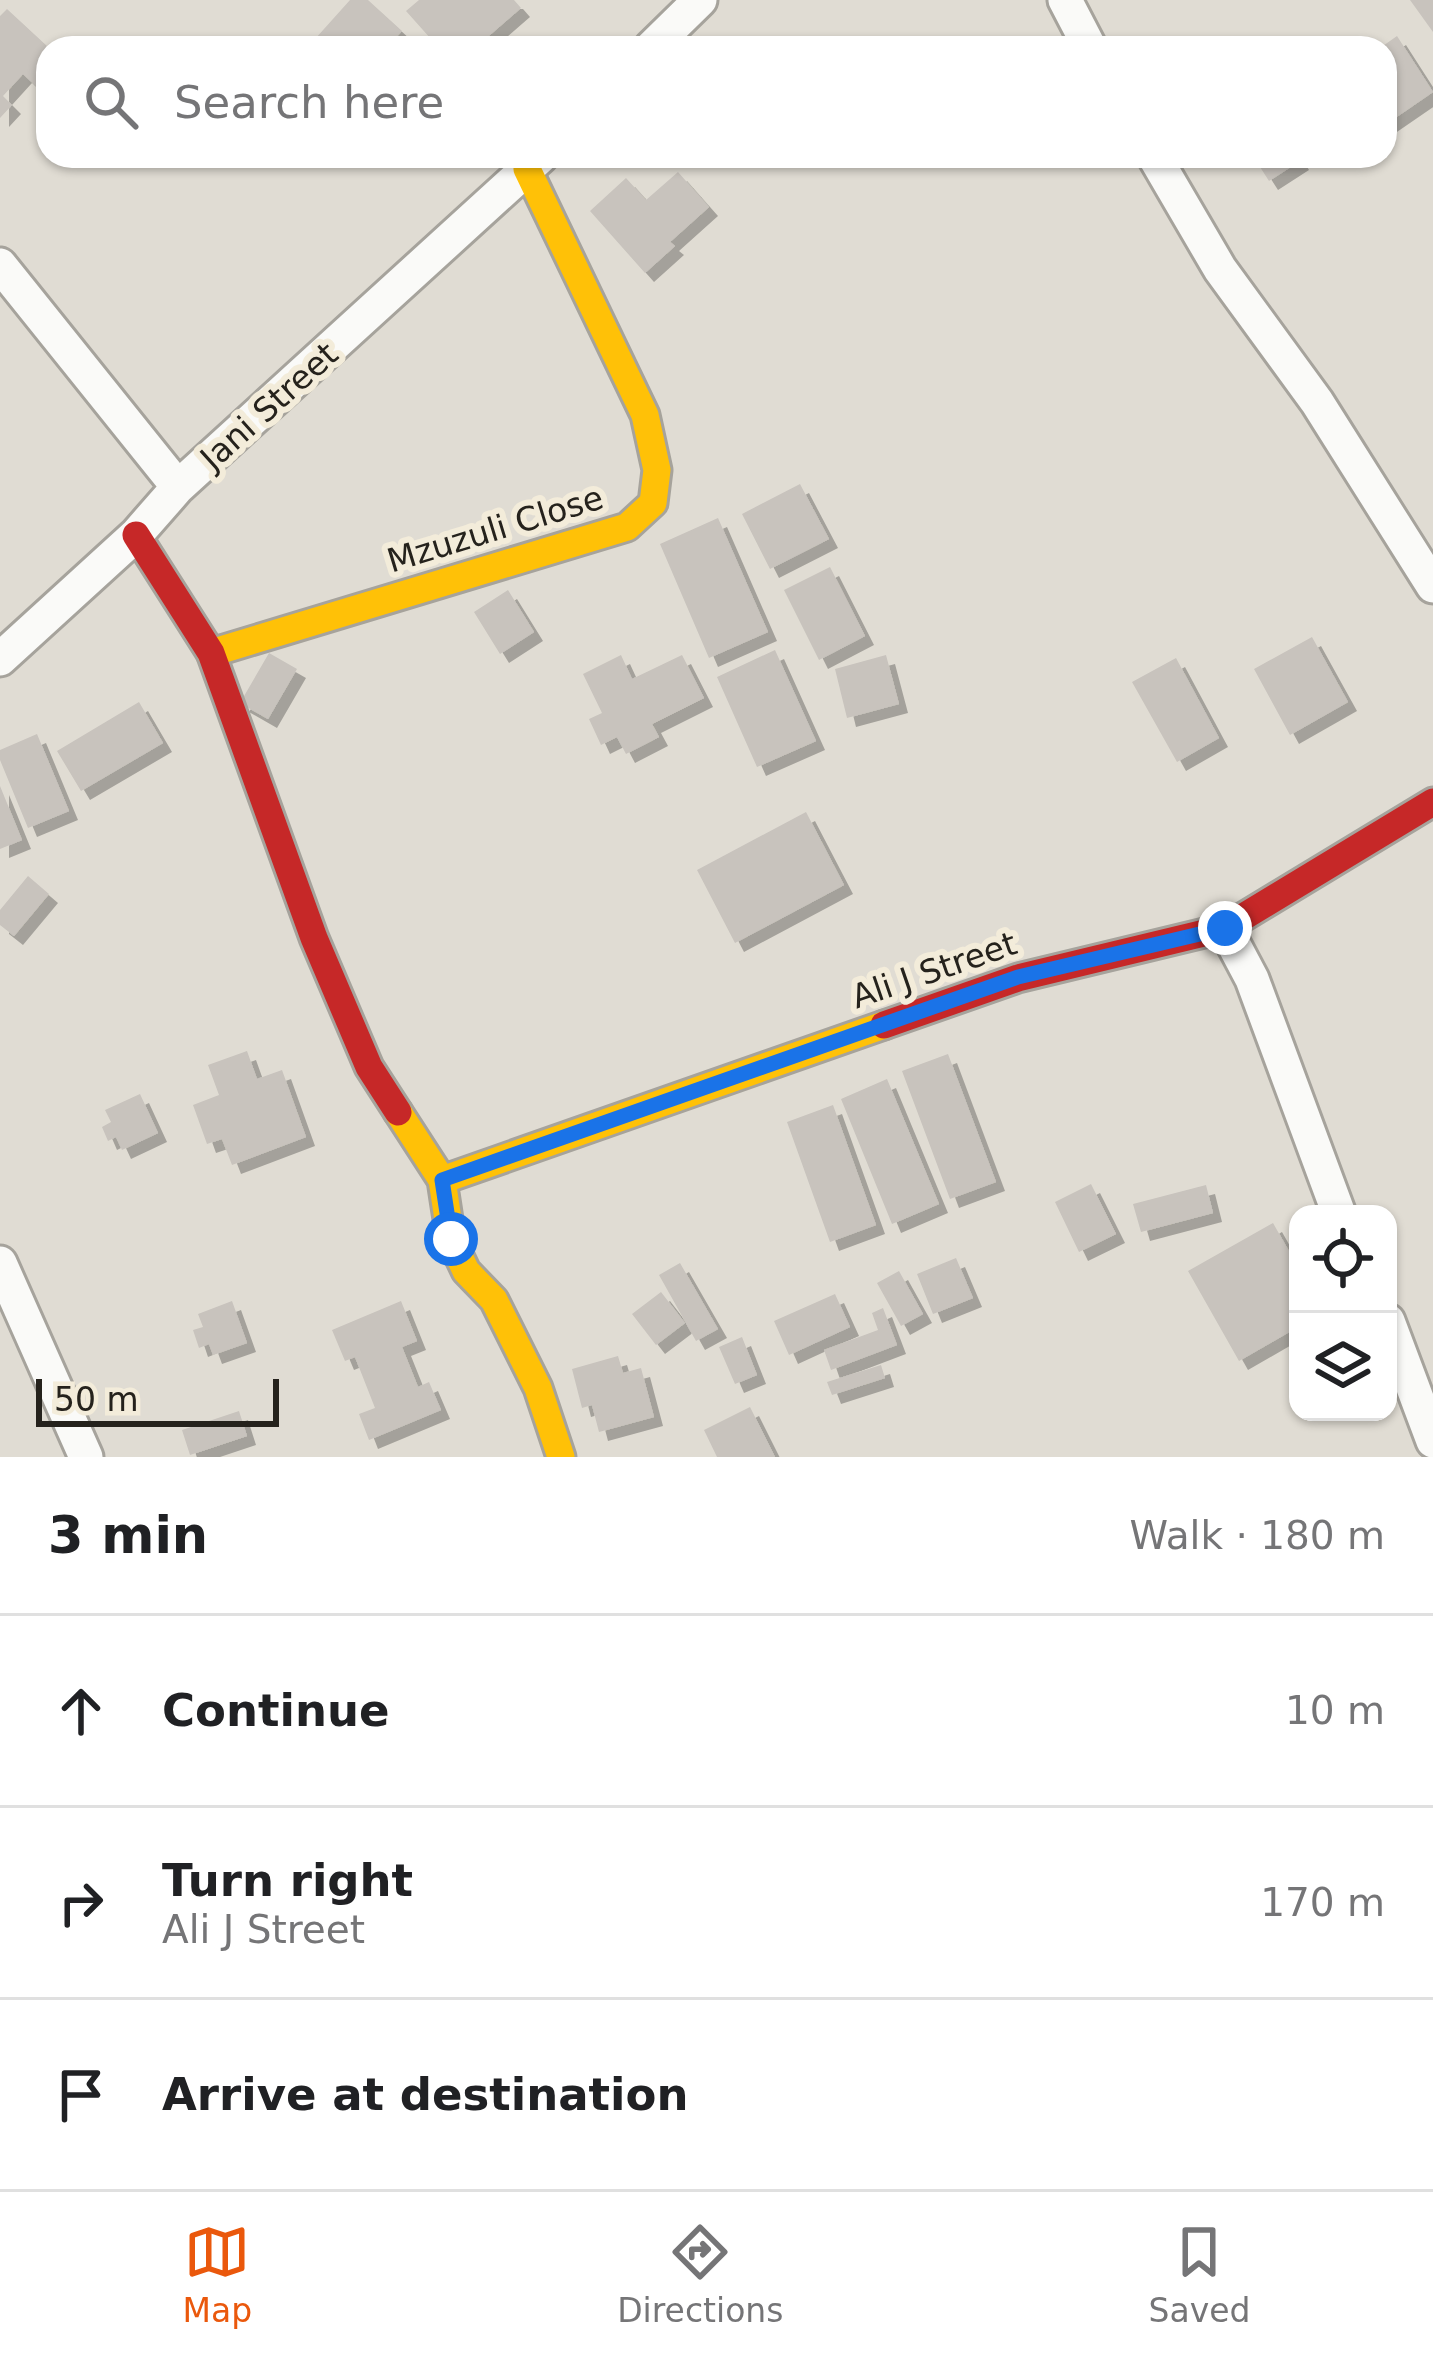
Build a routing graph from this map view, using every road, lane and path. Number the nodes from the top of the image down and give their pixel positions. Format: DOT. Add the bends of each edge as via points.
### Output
graph roads {
  1 [pos="700,0"];
  2 [pos="1065,0"];
  3 [pos="663,36"];
  4 [pos="1084,36"];
  5 [pos="529,168"];
  6 [pos="536,168"];
  7 [pos="1161,168"];
  8 [pos="0,265"];
  9 [pos="178,487"];
  10 [pos="136,535"];
  11 [pos="1433,586"];
  12 [pos="211,653"];
  13 [pos="0,659"];
  14 [pos="1433,802"];
  15 [pos="1225,928"];
  16 [pos="442,1180"];
  17 [pos="1336,1205"];
  18 [pos="0,1263"];
  19 [pos="9,1308"];
  20 [pos="1397,1345"];
  21 [pos="1433,1441"];
  22 [pos="86,1457"];
  23 [pos="561,1457"];
  1 -- 3 [label="street"];
  2 -- 4 [label="street"];
  5 -- 9 [label="street, Jani Street"];
  6 -- 12 [label="street, Mzuzuli Close" via="645,415 657,470 653,503 627,527"];
  7 -- 11 [label="street"];
  8 -- 9 [label="street"];
  9 -- 10 [label="street, Jani Street"];
  10 -- 12 [label="street"];
  10 -- 13 [label="street, Jani Street"];
  12 -- 16 [label="street" via="369,1067"];
  14 -- 15 [label="street, Ali J Street"];
  15 -- 16 [label="street, Ali J Street" via="1018,977"];
  15 -- 17 [label="street" via="1252,979"];
  16 -- 23 [label="street" via="451,1239 466,1271 494,1300"];
  18 -- 19 [label="street"];
  19 -- 22 [label="street"];
  20 -- 21 [label="street"];
}
